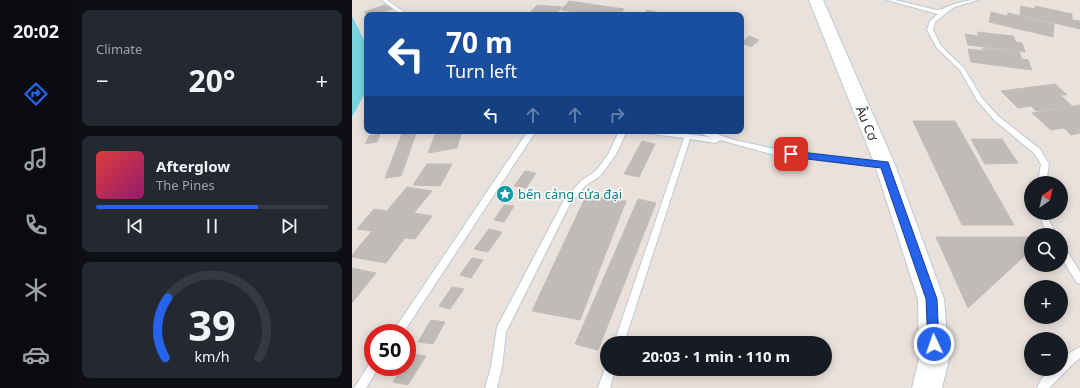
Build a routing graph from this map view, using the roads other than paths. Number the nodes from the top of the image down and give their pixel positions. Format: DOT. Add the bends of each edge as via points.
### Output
graph roads {
  1 [pos="384,0"];
  2 [pos="816,0"];
  3 [pos="889,0"];
  4 [pos="976,0"];
  5 [pos="401,12"];
  6 [pos="943,12"];
  7 [pos="530,134"];
  8 [pos="622,134"];
  9 [pos="670,134"];
  10 [pos="710,134"];
  11 [pos="688,136"];
  12 [pos="733,142"];
  13 [pos="885,165"];
  14 [pos="1043,176"];
  15 [pos="1068,260"];
  16 [pos="1080,280"];
  17 [pos="403,324"];
  18 [pos="621,336"];
  19 [pos="1080,352"];
  20 [pos="1068,361"];
  21 [pos="368,376"];
  22 [pos="608,376"];
  23 [pos="1052,376"];
  24 [pos="360,388"];
  25 [pos="490,388"];
  26 [pos="604,388"];
  27 [pos="928,388"];
  28 [pos="1043,388"];
  1 -- 5 [label="lane"];
  2 -- 13 [label="main road, Âu Cơ"];
  3 -- 6 [label="lane"];
  4 -- 6 [label="lane" via="952,6"];
  6 -- 14 [label="lane" via="933,21 930,30 939,47 962,69 979,99 996,118 1037,151 1045,164"];
  7 -- 17 [label="lane"];
  8 -- 25 [label="lane" via="605,164 596,175 574,192 567,202 501,331"];
  9 -- 11 [label="lane"];
  10 -- 12 [label="lane"];
  11 -- 12 [label="lane"];
  11 -- 18 [label="lane"];
  12 -- 13 [label="lane" via="775,152"];
  13 -- 27 [label="main road, Âu Cơ" via="931,299 934,358"];
  15 -- 16 [label="lane"];
  19 -- 20 [label="lane"];
  21 -- 24 [label="lane"];
  22 -- 26 [label="lane"];
  23 -- 28 [label="lane"];
}
